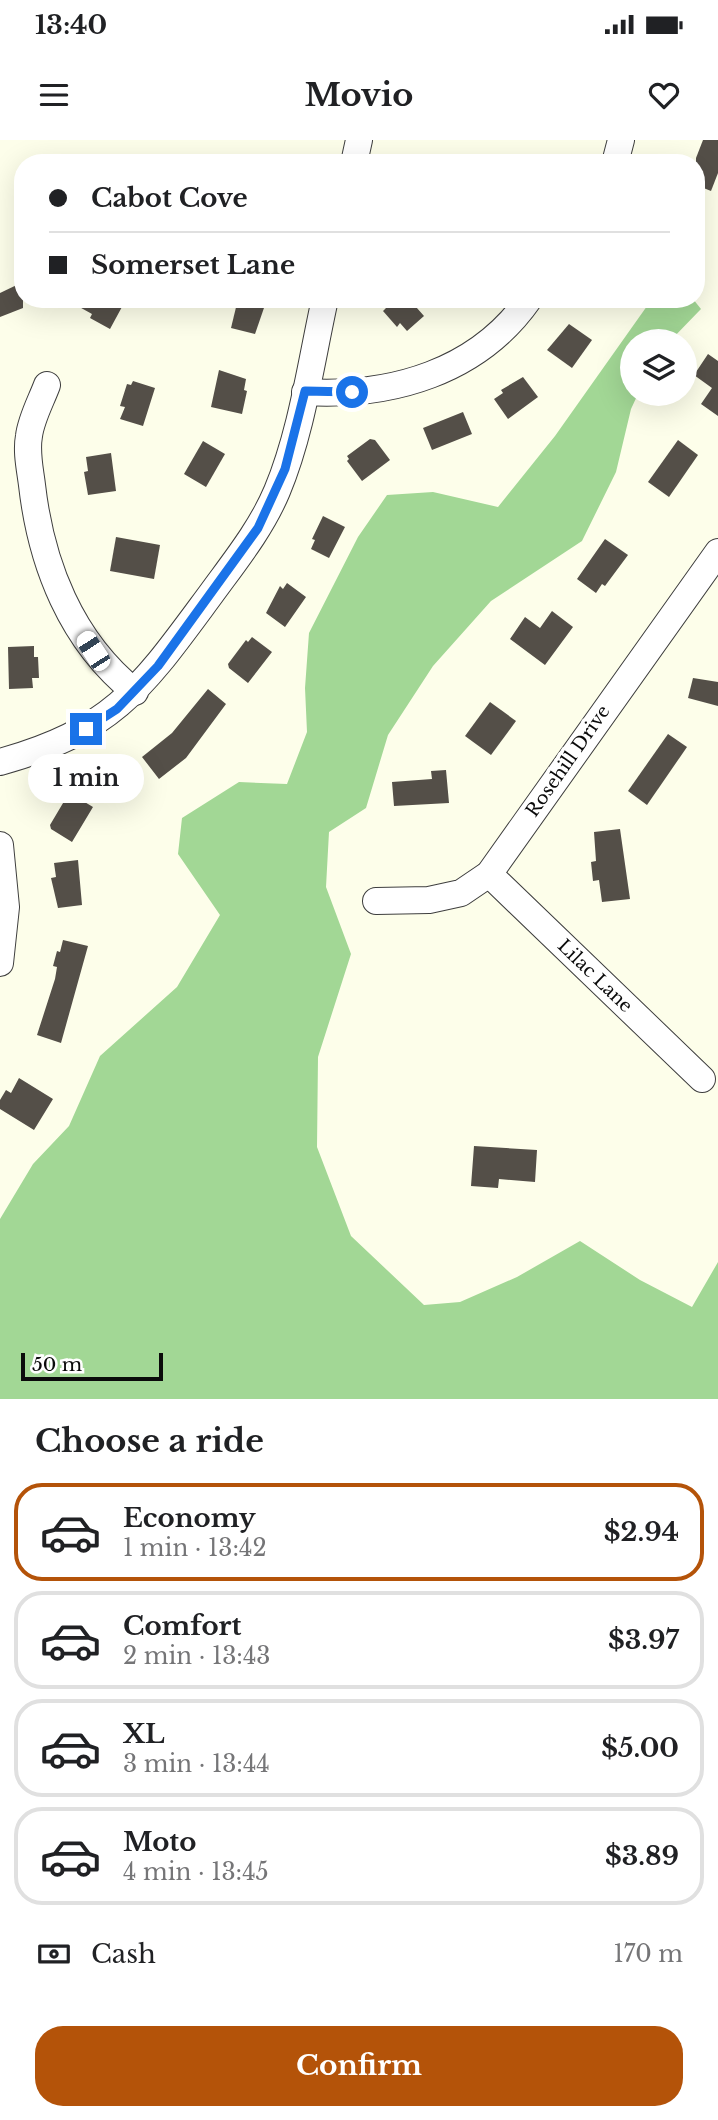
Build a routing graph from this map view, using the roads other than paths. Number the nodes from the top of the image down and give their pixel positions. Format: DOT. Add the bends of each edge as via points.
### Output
graph roads {
  1 [pos="323,308"];
  2 [pos="523,308"];
  3 [pos="47,385"];
  4 [pos="305,391"];
  5 [pos="717,558"];
  6 [pos="135,692"];
  7 [pos="0,762"];
  8 [pos="0,845"];
  9 [pos="489,874"];
  10 [pos="376,901"];
  11 [pos="0,963"];
  12 [pos="702,1079"];
  1 -- 4 [label="street"];
  2 -- 4 [label="street" via="497,335 446,371 352,392"];
  3 -- 6 [label="street" via="29,436 33,502 48,563 65,604 93,651"];
  4 -- 6 [label="street" via="285,469 266,515"];
  5 -- 9 [label="street, Rosehill Drive"];
  6 -- 7 [label="street" via="86,729"];
  8 -- 11 [label="street" via="6,907"];
  9 -- 10 [label="street, Rosehill Drive" via="461,893 429,900"];
  9 -- 12 [label="street, Lilac Lane"];
}
